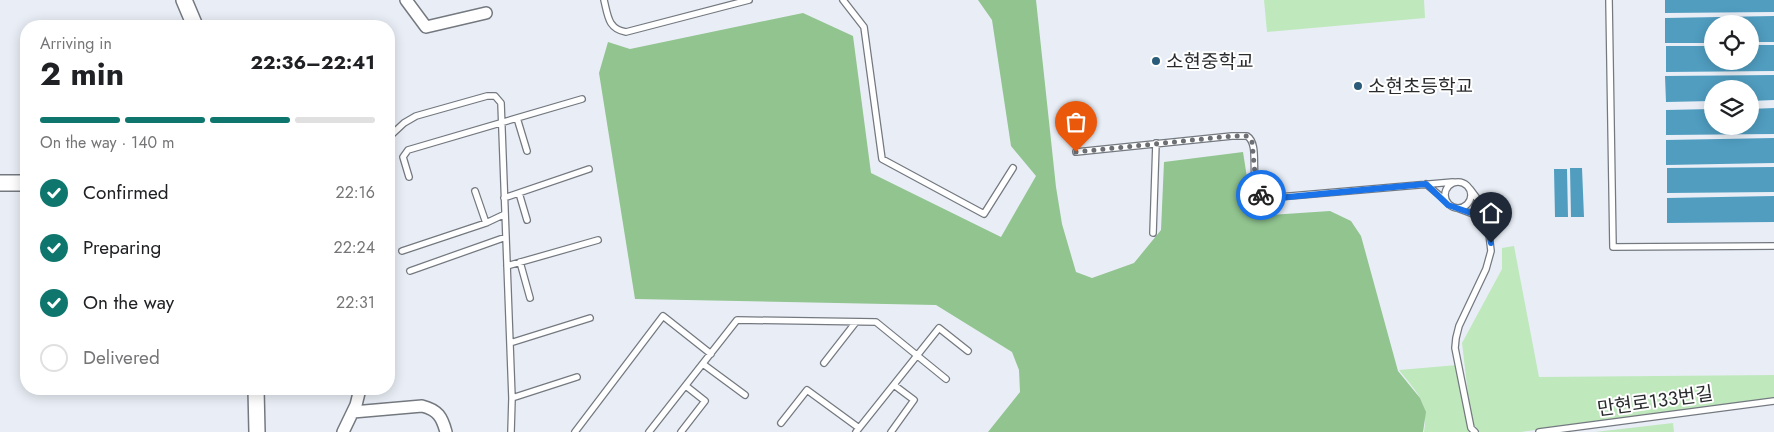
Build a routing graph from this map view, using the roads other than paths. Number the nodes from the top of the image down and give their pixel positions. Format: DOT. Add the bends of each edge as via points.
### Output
graph roads {
  1 [pos="184,0"];
  2 [pos="406,0"];
  3 [pos="604,0"];
  4 [pos="749,0"];
  5 [pos="844,0"];
  6 [pos="1609,0"];
  7 [pos="486,13"];
  8 [pos="192,20"];
  9 [pos="582,99"];
  10 [pos="517,118"];
  11 [pos="503,121"];
  12 [pos="395,131"];
  13 [pos="1156,143"];
  14 [pos="527,151"];
  15 [pos="1076,152"];
  16 [pos="1013,168"];
  17 [pos="589,169"];
  18 [pos="409,177"];
  19 [pos="1453,182"];
  20 [pos="0,183"];
  21 [pos="20,183"];
  22 [pos="1426,184"];
  23 [pos="1470,189"];
  24 [pos="475,191"];
  25 [pos="519,193"];
  26 [pos="504,198"];
  27 [pos="1446,201"];
  28 [pos="1457,208"];
  29 [pos="505,214"];
  30 [pos="527,220"];
  31 [pos="486,223"];
  32 [pos="1486,223"];
  33 [pos="1153,233"];
  34 [pos="506,237"];
  35 [pos="598,240"];
  36 [pos="1774,246"];
  37 [pos="402,251"];
  38 [pos="520,262"];
  39 [pos="507,266"];
  40 [pos="410,271"];
  41 [pos="530,298"];
  42 [pos="590,318"];
  43 [pos="856,322"];
  44 [pos="510,343"];
  45 [pos="968,350"];
  46 [pos="711,354"];
  47 [pos="917,356"];
  48 [pos="824,363"];
  49 [pos="703,364"];
  50 [pos="577,376"];
  51 [pos="946,379"];
  52 [pos="894,385"];
  53 [pos="686,386"];
  54 [pos="256,395"];
  55 [pos="358,395"];
  56 [pos="745,396"];
  57 [pos="512,398"];
  58 [pos="1774,400"];
  59 [pos="353,412"];
  60 [pos="781,423"];
  61 [pos="858,430"];
  62 [pos="257,432"];
  63 [pos="343,432"];
  64 [pos="446,432"];
  65 [pos="511,432"];
  66 [pos="575,432"];
  67 [pos="649,432"];
  68 [pos="681,432"];
  69 [pos="891,432"];
  70 [pos="1475,432"];
  71 [pos="1539,432"];
  1 -- 8 [label="street"];
  2 -- 7 [label="street" via="426,27"];
  3 -- 4 [label="lane" via="610,22 617,30 626,32"];
  5 -- 16 [label="lane" via="864,27 882,159 984,214"];
  6 -- 36 [label="lane" via="1612,248"];
  9 -- 10 [label="lane"];
  10 -- 11 [label="lane"];
  10 -- 14 [label="lane"];
  11 -- 12 [label="lane" via="501,103 495,96 487,96 416,116"];
  11 -- 18 [label="lane" via="408,150 402,157"];
  11 -- 26 [label="lane"];
  13 -- 15 [label="lane"];
  13 -- 22 [label="lane" via="1247,136 1252,142 1256,185 1260,194 1267,198"];
  13 -- 33 [label="lane"];
  17 -- 25 [label="lane"];
  19 -- 22 [label="lane"];
  19 -- 23 [label="lane" via="1463,183"];
  19 -- 27 [label="lane" via="1446,188"];
  20 -- 21 [label="street"];
  22 -- 27 [label="lane"];
  23 -- 28 [label="lane" via="1469,202"];
  23 -- 32 [label="lane"];
  24 -- 31 [label="lane"];
  25 -- 26 [label="lane"];
  25 -- 30 [label="lane"];
  26 -- 29 [label="lane"];
  27 -- 28 [label="lane"];
  28 -- 32 [label="lane"];
  29 -- 31 [label="lane"];
  29 -- 34 [label="lane"];
  31 -- 37 [label="lane"];
  32 -- 70 [label="lane" via="1491,243 1490,259 1459,326 1456,348 1471,428"];
  34 -- 39 [label="lane"];
  34 -- 40 [label="lane"];
  35 -- 38 [label="lane"];
  38 -- 39 [label="lane"];
  38 -- 41 [label="lane"];
  39 -- 44 [label="lane"];
  42 -- 44 [label="lane"];
  43 -- 46 [label="lane" via="737,320"];
  43 -- 47 [label="lane" via="876,322"];
  43 -- 48 [label="lane"];
  44 -- 57 [label="lane"];
  45 -- 47 [label="lane" via="939,328"];
  46 -- 49 [label="lane"];
  46 -- 66 [label="lane" via="663,316"];
  47 -- 51 [label="lane"];
  47 -- 52 [label="lane"];
  49 -- 53 [label="lane"];
  49 -- 56 [label="lane"];
  50 -- 57 [label="lane"];
  52 -- 61 [label="lane"];
  52 -- 69 [label="lane" via="914,400"];
  53 -- 67 [label="lane"];
  53 -- 68 [label="lane" via="705,401"];
  54 -- 62 [label="street"];
  55 -- 59 [label="street"];
  57 -- 65 [label="lane"];
  58 -- 71 [label="lane, 만현로133번길"];
  59 -- 63 [label="street"];
  59 -- 64 [label="street" via="422,406 433,409 441,417"];
  60 -- 61 [label="lane" via="807,390"];
}
